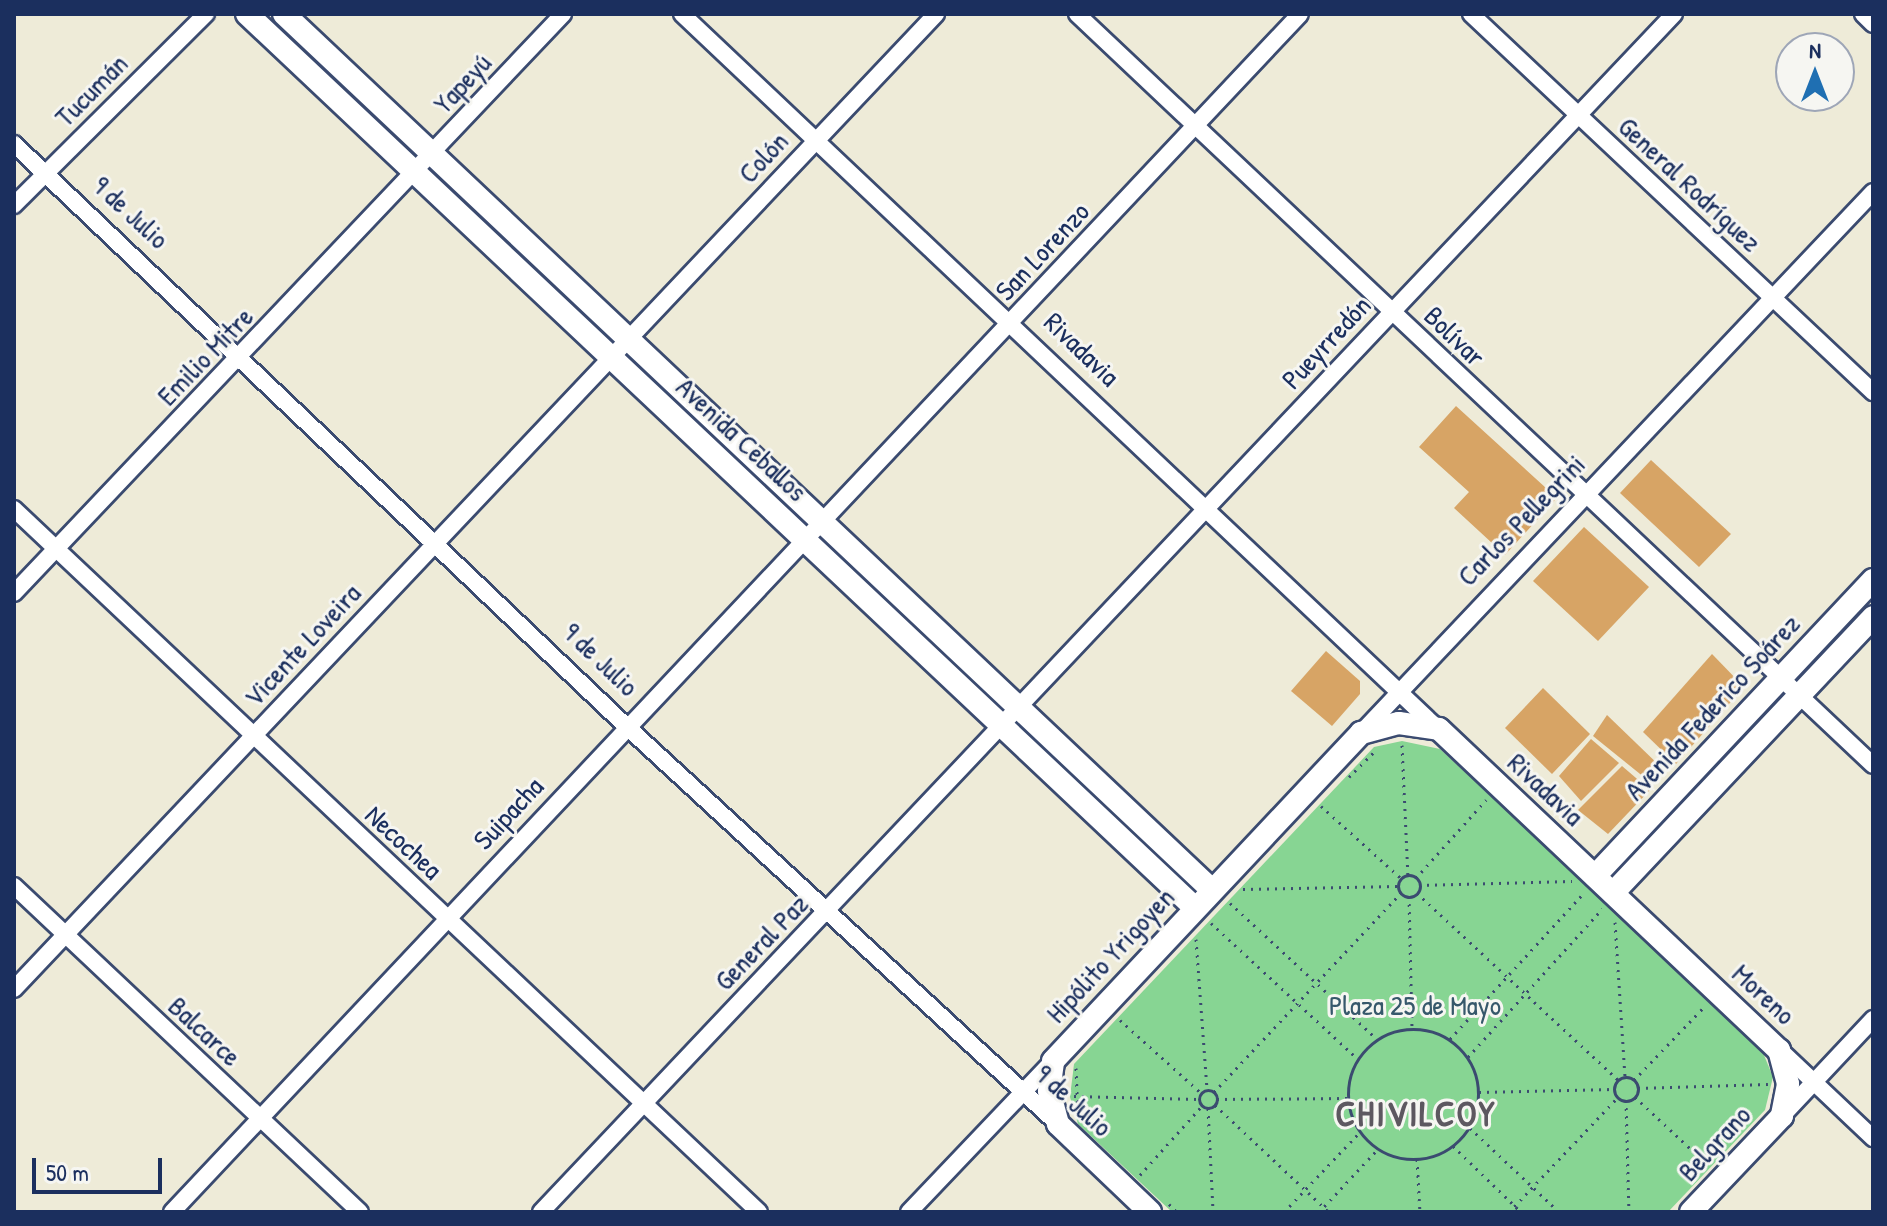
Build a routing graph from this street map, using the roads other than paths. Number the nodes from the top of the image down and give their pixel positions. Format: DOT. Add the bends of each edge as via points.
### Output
graph roads {
  1 [pos="206,14"];
  2 [pos="247,14"];
  3 [pos="284,14"];
  4 [pos="563,14"];
  5 [pos="682,14"];
  6 [pos="936,14"];
  7 [pos="1077,14"];
  8 [pos="1300,14"];
  9 [pos="1471,14"];
  10 [pos="1674,14"];
  11 [pos="1863,14"];
  12 [pos="1873,24"];
  13 [pos="1578,116"];
  14 [pos="1195,124"];
  15 [pos="815,140"];
  16 [pos="14,144"];
  17 [pos="432,153"];
  18 [pos="415,172"];
  19 [pos="44,173"];
  20 [pos="1873,192"];
  21 [pos="14,205"];
  22 [pos="1775,299"];
  23 [pos="1391,311"];
  24 [pos="1011,323"];
  25 [pos="629,338"];
  26 [pos="241,356"];
  27 [pos="611,357"];
  28 [pos="1873,392"];
  29 [pos="1585,496"];
  30 [pos="1207,508"];
  31 [pos="14,509"];
  32 [pos="820,521"];
  33 [pos="803,538"];
  34 [pos="436,541"];
  35 [pos="57,549"];
  36 [pos="1873,580"];
  37 [pos="14,593"];
  38 [pos="1873,617"];
  39 [pos="1781,678"];
  40 [pos="1398,692"];
  41 [pos="1799,695"];
  42 [pos="1016,705"];
  43 [pos="1000,724"];
  44 [pos="625,725"];
  45 [pos="1439,729"];
  46 [pos="1361,733"];
  47 [pos="252,736"];
  48 [pos="1873,765"];
  49 [pos="1589,884"];
  50 [pos="14,886"];
  51 [pos="1221,896"];
  52 [pos="1607,901"];
  53 [pos="827,910"];
  54 [pos="1203,916"];
  55 [pos="447,917"];
  56 [pos="65,935"];
  57 [pos="14,989"];
  58 [pos="1873,1019"];
  59 [pos="1779,1050"];
  60 [pos="1053,1061"];
  61 [pos="1813,1082"];
  62 [pos="1021,1093"];
  63 [pos="643,1102"];
  64 [pos="1782,1116"];
  65 [pos="261,1119"];
  66 [pos="1068,1122"];
  67 [pos="1873,1138"];
  68 [pos="172,1212"];
  69 [pos="360,1212"];
  70 [pos="541,1212"];
  71 [pos="759,1212"];
  72 [pos="909,1212"];
  73 [pos="1150,1212"];
  74 [pos="1691,1212"];
  1 -- 19 [label="street, Tucumán"];
  2 -- 18 [label="main road, Avenida Ceballos"];
  3 -- 17 [label="main road, Avenida Ceballos"];
  4 -- 17 [label="street, Yapeyú"];
  5 -- 15 [label="street, Rivadavia"];
  6 -- 15 [label="street, Colón"];
  7 -- 14 [label="street, Bolívar"];
  8 -- 14 [label="street, San Lorenzo"];
  9 -- 13 [label="street, General Rodríguez"];
  10 -- 13 [label="street, Pueyrredón"];
  11 -- 12 [label="street"];
  13 -- 22 [label="street, General Rodríguez"];
  13 -- 23 [label="street, Pueyrredón"];
  14 -- 23 [label="street, Bolívar"];
  14 -- 24 [label="street, San Lorenzo"];
  15 -- 24 [label="street, Rivadavia"];
  15 -- 25 [label="street, Colón"];
  16 -- 19 [label="street, 9 de Julio"];
  17 -- 18 [label="street, Emilio Mitre"];
  17 -- 25 [label="main road, Avenida Ceballos"];
  18 -- 26 [label="street, Emilio Mitre"];
  18 -- 27 [label="main road, Avenida Ceballos"];
  19 -- 21 [label="street, Tucumán"];
  19 -- 26 [label="street, 9 de Julio"];
  20 -- 22 [label="street, Carlos Pellegrini"];
  22 -- 28 [label="street, General Rodríguez"];
  22 -- 29 [label="street, Carlos Pellegrini"];
  23 -- 29 [label="street, Bolívar"];
  23 -- 30 [label="street, Pueyrredón"];
  24 -- 30 [label="street, Rivadavia"];
  24 -- 32 [label="street, San Lorenzo"];
  25 -- 27 [label="street, Vicente Loveira"];
  25 -- 32 [label="main road, Avenida Ceballos"];
  26 -- 34 [label="street, 9 de Julio"];
  26 -- 35 [label="street, Emilio Mitre"];
  27 -- 33 [label="main road, Avenida Ceballos"];
  27 -- 34 [label="street, Vicente Loveira"];
  29 -- 39 [label="street, Bolívar"];
  29 -- 40 [label="street, Carlos Pellegrini"];
  30 -- 40 [label="street, Rivadavia"];
  30 -- 42 [label="street, Pueyrredón"];
  31 -- 35 [label="street, Necochea"];
  32 -- 33 [label="street, Suipacha"];
  32 -- 42 [label="main road, Avenida Ceballos"];
  33 -- 43 [label="main road, Avenida Ceballos"];
  33 -- 44 [label="street, Suipacha"];
  34 -- 44 [label="street, 9 de Julio"];
  34 -- 47 [label="street, Vicente Loveira"];
  35 -- 37 [label="street, Emilio Mitre"];
  35 -- 47 [label="street, Necochea"];
  36 -- 39 [label="main road, Avenida Federico Soárez"];
  38 -- 41 [label="main road, Avenida Federico Soárez"];
  39 -- 41 [label="street, Bolívar"];
  39 -- 49 [label="main road, Avenida Federico Soárez"];
  40 -- 45 [label="street, Rivadavia"];
  40 -- 46 [label="street, Carlos Pellegrini"];
  41 -- 48 [label="street, Bolívar"];
  41 -- 52 [label="main road, Avenida Federico Soárez"];
  42 -- 43 [label="street, General Paz"];
  42 -- 51 [label="main road, Avenida Ceballos"];
  43 -- 53 [label="street, General Paz"];
  43 -- 54 [label="main road, Avenida Ceballos"];
  44 -- 53 [label="street, 9 de Julio"];
  44 -- 55 [label="street, Suipacha"];
  45 -- 46 [label="main road" via="1399,723"];
  45 -- 49 [label="main road, Rivadavia"];
  46 -- 51 [label="main road, Carlos Pellegrini"];
  47 -- 55 [label="street, Necochea"];
  47 -- 56 [label="street, Vicente Loveira"];
  49 -- 52 [label="main road, Rivadavia"];
  50 -- 56 [label="street, Balcarce"];
  51 -- 54 [label="main road, Hipólito Yrigoyen"];
  52 -- 59 [label="main road, Moreno"];
  53 -- 62 [label="street, 9 de Julio"];
  53 -- 63 [label="street, General Paz"];
  54 -- 60 [label="main road, Hipólito Yrigoyen"];
  55 -- 63 [label="street, Necochea"];
  55 -- 65 [label="street, Suipacha"];
  56 -- 57 [label="street, Vicente Loveira"];
  56 -- 65 [label="street, Balcarce"];
  58 -- 61 [label="street, Belgrano"];
  59 -- 61 [label="street, Moreno"];
  59 -- 64 [label="main road, Belgrano" via="1788,1084"];
  60 -- 62 [label="street, Hipólito Yrigoyen"];
  60 -- 66 [label="main road, Hipólito Yrigoyen" via="1049,1091"];
  61 -- 64 [label="street, Belgrano"];
  61 -- 67 [label="street, Moreno"];
  62 -- 66 [label="street, 9 de Julio"];
  62 -- 72 [label="street, Hipólito Yrigoyen"];
  63 -- 70 [label="street, General Paz"];
  63 -- 71 [label="street, Necochea"];
  64 -- 74 [label="main road, Belgrano"];
  65 -- 68 [label="street, Suipacha"];
  65 -- 69 [label="street, Balcarce"];
  66 -- 73 [label="main road, 9 de Julio"];
}
